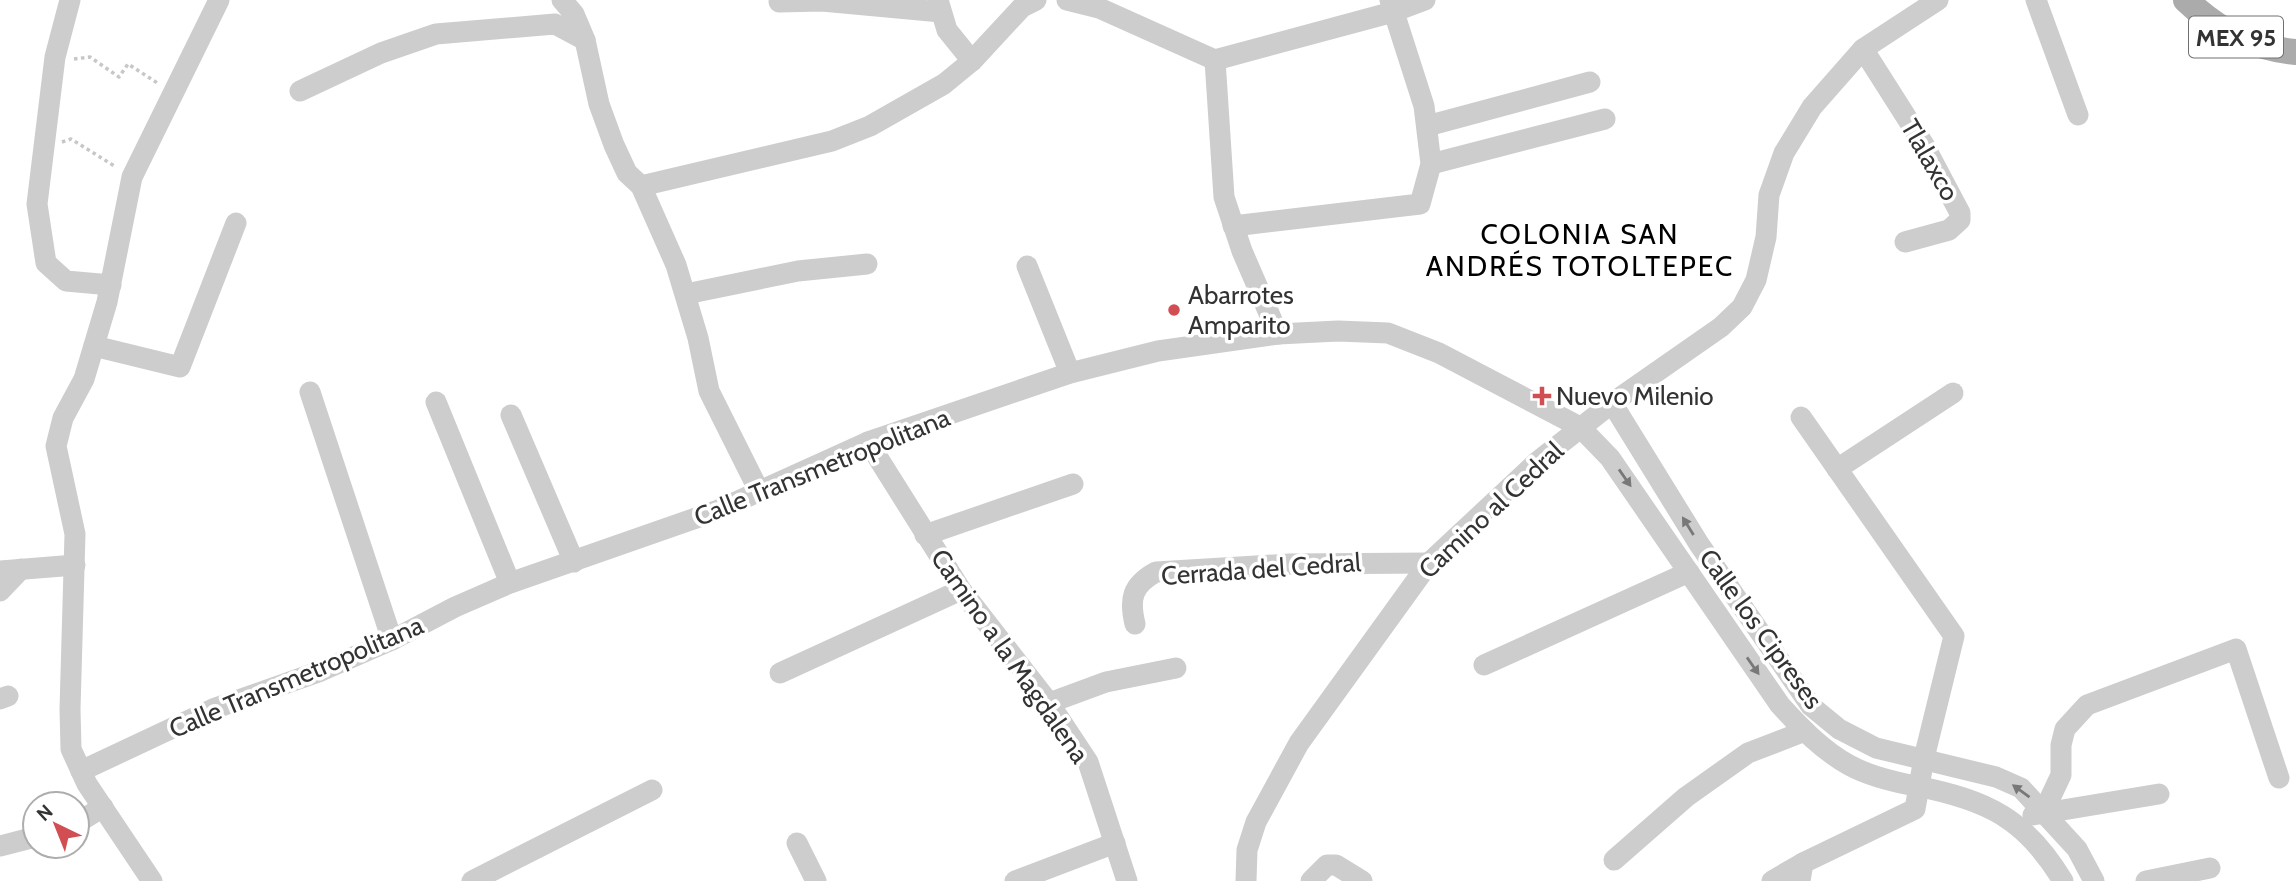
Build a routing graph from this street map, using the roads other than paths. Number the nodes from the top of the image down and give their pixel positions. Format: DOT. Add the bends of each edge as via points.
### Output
graph roads {
  1 [pos="70,0"];
  2 [pos="219,0"];
  3 [pos="562,0"];
  4 [pos="1036,0"];
  5 [pos="1067,0"];
  6 [pos="1425,0"];
  7 [pos="1938,0"];
  8 [pos="2036,0"];
  9 [pos="2186,0"];
  10 [pos="779,2"];
  11 [pos="939,6"];
  12 [pos="1392,6"];
  13 [pos="585,40"];
  14 [pos="1863,49"];
  15 [pos="2296,52"];
  16 [pos="1215,60"];
  17 [pos="972,61"];
  18 [pos="1590,82"];
  19 [pos="300,91"];
  20 [pos="2078,115"];
  21 [pos="1605,119"];
  22 [pos="1427,126"];
  23 [pos="1432,164"];
  24 [pos="641,186"];
  25 [pos="236,223"];
  26 [pos="1233,226"];
  27 [pos="1905,242"];
  28 [pos="867,264"];
  29 [pos="1027,267"];
  30 [pos="111,285"];
  31 [pos="686,294"];
  32 [pos="1278,334"];
  33 [pos="94,346"];
  34 [pos="1070,373"];
  35 [pos="310,392"];
  36 [pos="1953,393"];
  37 [pos="436,402"];
  38 [pos="1612,403"];
  39 [pos="511,415"];
  40 [pos="1801,418"];
  41 [pos="1580,427"];
  42 [pos="869,442"];
  43 [pos="1837,469"];
  44 [pos="1073,484"];
  45 [pos="760,493"];
  46 [pos="925,535"];
  47 [pos="575,562"];
  48 [pos="1429,563"];
  49 [pos="75,565"];
  50 [pos="11,570"];
  51 [pos="1689,572"];
  52 [pos="510,583"];
  53 [pos="961,590"];
  54 [pos="0,591"];
  55 [pos="1135,624"];
  56 [pos="392,640"];
  57 [pos="1484,665"];
  58 [pos="1176,668"];
  59 [pos="780,673"];
  60 [pos="1049,703"];
  61 [pos="1805,731"];
  62 [pos="1924,758"];
  63 [pos="81,771"];
  64 [pos="2279,778"];
  65 [pos="1917,786"];
  66 [pos="652,790"];
  67 [pos="2158,794"];
  68 [pos="103,807"];
  69 [pos="2044,811"];
  70 [pos="91,814"];
  71 [pos="2015,821"];
  72 [pos="21,841"];
  73 [pos="797,843"];
  74 [pos="1115,844"];
  75 [pos="0,846"];
  76 [pos="1614,860"];
  77 [pos="2210,868"];
  78 [pos="1801,872"];
  79 [pos="152,881"];
  80 [pos="472,881"];
  81 [pos="816,881"];
  82 [pos="1015,881"];
  83 [pos="1127,881"];
  84 [pos="1246,881"];
  85 [pos="1311,881"];
  86 [pos="1362,881"];
  87 [pos="1772,881"];
  88 [pos="2063,881"];
  89 [pos="2094,881"];
  90 [pos="2146,881"];
  1 -- 30 [label="street" via="55,57 37,204 46,263 66,281"];
  2 -- 30 [label="street" via="132,177"];
  3 -- 13 [label="street"];
  4 -- 17 [label="street" via="1022,7"];
  5 -- 16 [label="street" via="1098,8"];
  6 -- 12 [label="street"];
  7 -- 14 [label="street, Camino al Cedral"];
  8 -- 20 [label="street"];
  9 -- 15 [label="main road, MEX 95" via="2239,39"];
  10 -- 11 [label="street"];
  11 -- 17 [label="street" via="947,30"];
  12 -- 16 [label="street"];
  12 -- 22 [label="street"];
  13 -- 19 [label="street" via="555,24 436,34 381,53"];
  13 -- 24 [label="street" via="599,104 614,145 627,173"];
  14 -- 27 [label="street, Tlalaxco" via="1924,145 1960,213 1960,220 1949,230"];
  14 -- 38 [label="street, Camino al Cedral" via="1812,107 1784,153 1769,195 1756,280 1742,307 1721,327"];
  16 -- 26 [label="street" via="1224,197"];
  17 -- 24 [label="street" via="909,105 832,141"];
  18 -- 22 [label="street"];
  21 -- 23 [label="street"];
  22 -- 23 [label="street"];
  23 -- 26 [label="street" via="1420,204"];
  24 -- 31 [label="street"];
  25 -- 33 [label="street" via="180,367"];
  26 -- 32 [label="street"];
  28 -- 31 [label="street" via="798,271"];
  29 -- 34 [label="street"];
  30 -- 33 [label="street"];
  31 -- 45 [label="street" via="709,391"];
  32 -- 34 [label="street, Calle Transmetropolitana" via="1158,351"];
  32 -- 41 [label="street, Calle Transmetropolitana" via="1388,333 1439,353"];
  33 -- 49 [label="street" via="55,446 75,534"];
  34 -- 42 [label="street, Calle Transmetropolitana"];
  35 -- 56 [label="street"];
  36 -- 43 [label="street"];
  37 -- 52 [label="street"];
  38 -- 41 [label="street, Camino al Cedral"];
  62 -- 38 [label="street, Calle los Cipreses, one-way" via="1876,748 1839,729 1811,706 1699,544"];
  39 -- 47 [label="street"];
  40 -- 43 [label="street"];
  41 -- 48 [label="street, Camino al Cedral"];
  41 -- 51 [label="street, Calle los Cipreses, one-way" via="1610,458"];
  42 -- 45 [label="street, Calle Transmetropolitana"];
  42 -- 46 [label="street, Camino a la Magdalena"];
  43 -- 62 [label="street" via="1954,636"];
  44 -- 46 [label="street"];
  45 -- 47 [label="street, Calle Transmetropolitana"];
  46 -- 53 [label="street, Camino a la Magdalena"];
  47 -- 52 [label="street, Calle Transmetropolitana"];
  48 -- 55 [label="street, Cerrada del Cedral" via="1290,564 1156,572 1141,580 1133,592 1130,604"];
  48 -- 84 [label="street, Camino al Cedral" via="1299,743 1256,821 1247,850"];
  49 -- 50 [label="street"];
  49 -- 63 [label="street" via="69,709 71,749"];
  50 -- 54 [label="street"];
  51 -- 57 [label="street"];
  51 -- 61 [label="street, Calle los Cipreses, one-way" via="1780,705"];
  52 -- 56 [label="street, Calle Transmetropolitana"];
  53 -- 59 [label="street"];
  53 -- 60 [label="street, Camino a la Magdalena"];
  56 -- 63 [label="street, Calle Transmetropolitana" via="213,709"];
  58 -- 60 [label="street" via="1106,682"];
  60 -- 74 [label="street, Camino a la Magdalena" via="1088,762"];
  61 -- 65 [label="street, Calle los Cipreses" via="1850,766"];
  61 -- 76 [label="street" via="1748,753 1686,797"];
  62 -- 65 [label="street"];
  69 -- 62 [label="street, Calle los Cipreses, one-way" via="2021,788"];
  63 -- 68 [label="street"];
  64 -- 69 [label="street" via="2236,649 2087,705 2065,729 2062,775"];
  65 -- 71 [label="street, Calle los Cipreses" via="1987,804"];
  65 -- 78 [label="street" via="1915,809"];
  66 -- 80 [label="street"];
  67 -- 69 [label="street"];
  68 -- 70 [label="street"];
  68 -- 79 [label="street"];
  69 -- 71 [label="street"];
  69 -- 89 [label="street, Calle los Cipreses" via="2077,849"];
  71 -- 88 [label="street, Calle los Cipreses" via="2034,839"];
  72 -- 75 [label="street"];
  73 -- 81 [label="street"];
  74 -- 82 [label="street"];
  74 -- 83 [label="street, Camino a la Magdalena"];
  77 -- 90 [label="street"];
  78 -- 87 [label="street"];
  85 -- 86 [label="street" via="1326,865"];
}
